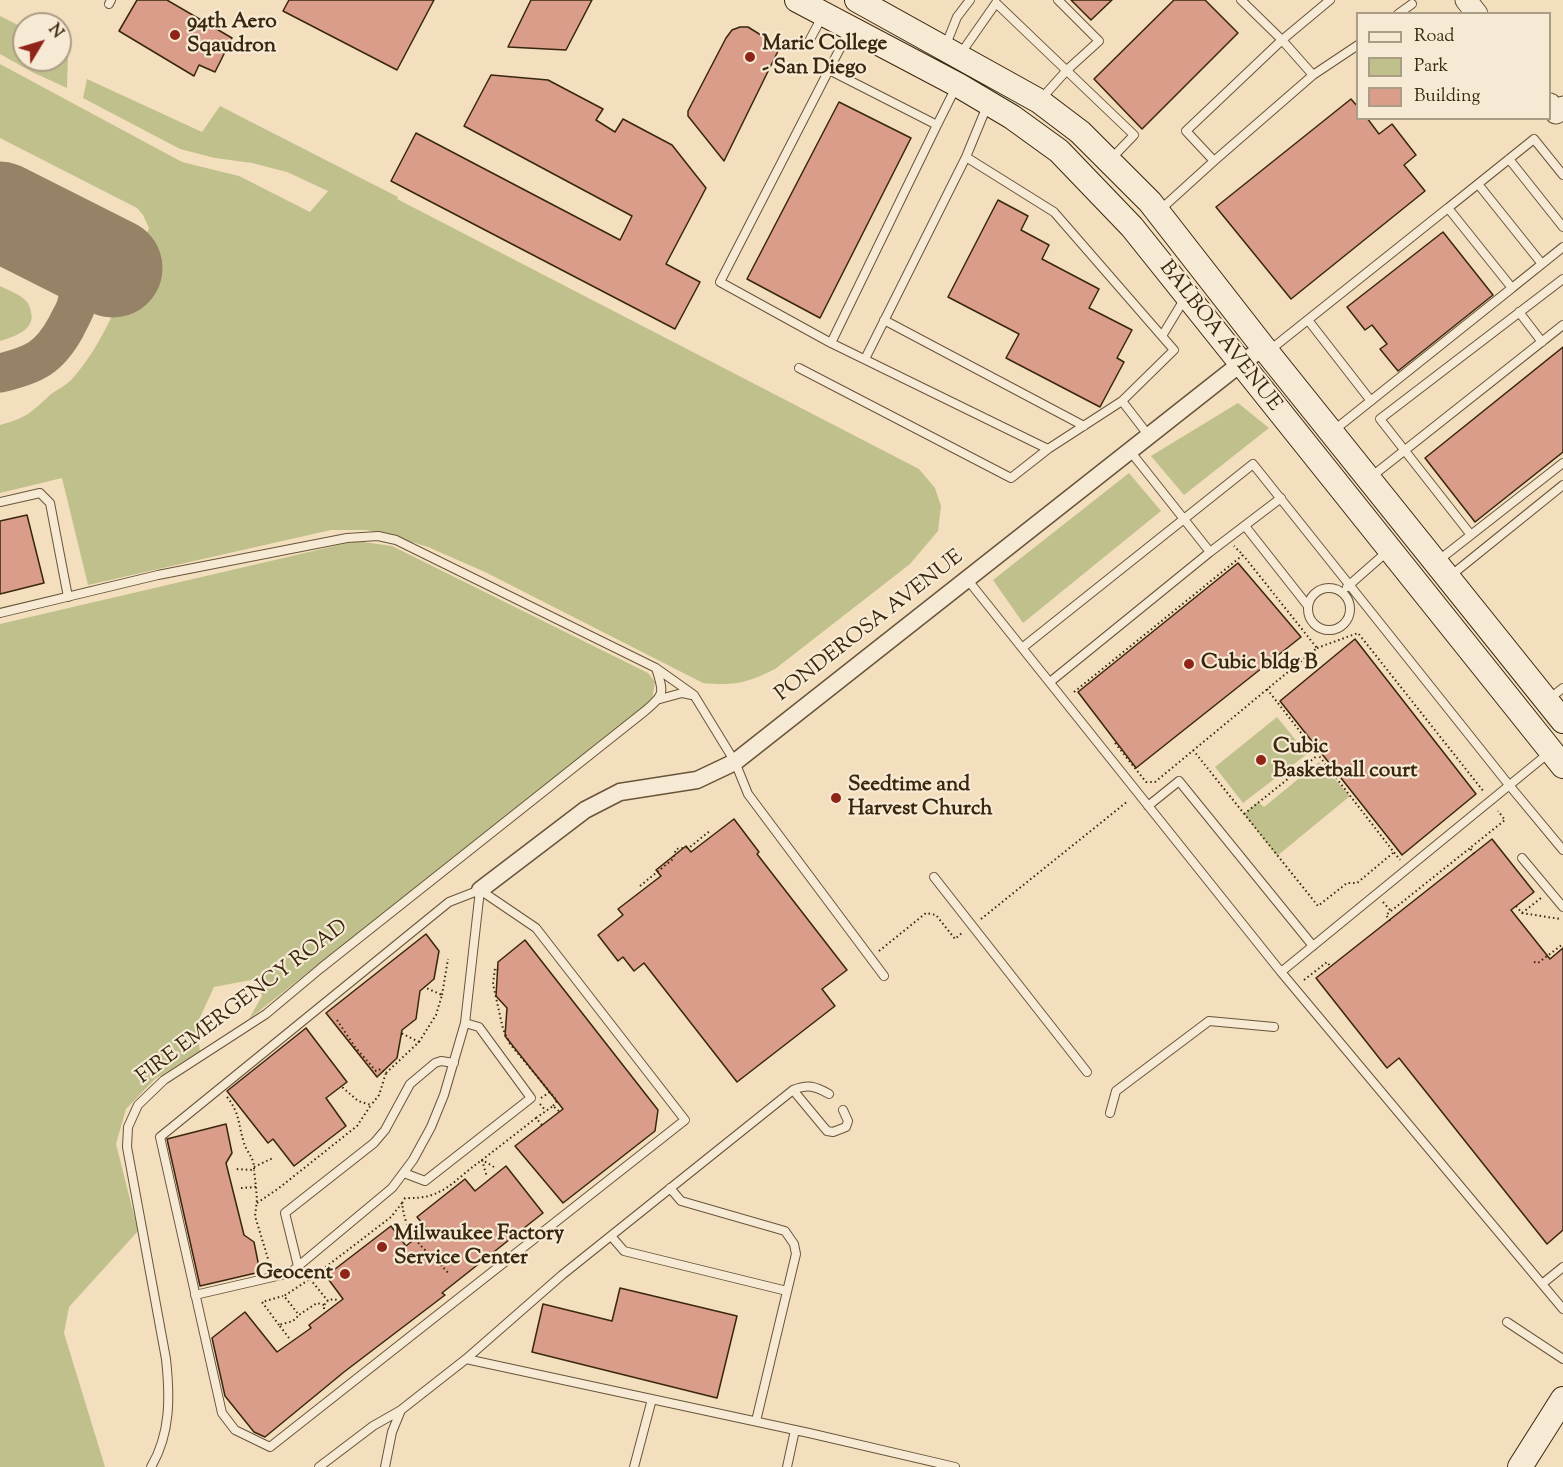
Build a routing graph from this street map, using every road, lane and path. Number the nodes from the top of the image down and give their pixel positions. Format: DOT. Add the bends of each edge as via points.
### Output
graph roads {
  1 [pos="797,0"];
  2 [pos="857,0"];
  3 [pos="970,0"];
  4 [pos="1058,0"];
  5 [pos="1241,0"];
  6 [pos="1330,0"];
  7 [pos="1466,0"];
  8 [pos="1412,3"];
  9 [pos="1401,12"];
  10 [pos="1475,12"];
  11 [pos="823,14"];
  12 [pos="850,29"];
  13 [pos="1282,40"];
  14 [pos="807,45"];
  15 [pos="1356,46"];
  16 [pos="952,52"];
  17 [pos="829,70"];
  18 [pos="1066,70"];
  19 [pos="1313,75"];
  20 [pos="958,85"];
  21 [pos="1039,101"];
  22 [pos="988,103"];
  23 [pos="937,125"];
  24 [pos="966,157"];
  25 [pos="1509,159"];
  26 [pos="1109,161"];
  27 [pos="1214,161"];
  28 [pos="1563,175"];
  29 [pos="1478,184"];
  30 [pos="1448,208"];
  31 [pos="1158,213"];
  32 [pos="1563,227"];
  33 [pos="1563,247"];
  34 [pos="1542,264"];
  35 [pos="1563,279"];
  36 [pos="1512,288"];
  37 [pos="1186,296"];
  38 [pos="1519,312"];
  39 [pos="884,320"];
  40 [pos="1308,320"];
  41 [pos="1563,325"];
  42 [pos="1162,336"];
  43 [pos="1542,342"];
  44 [pos="831,343"];
  45 [pos="1265,350"];
  46 [pos="864,359"];
  47 [pos="1240,364"];
  48 [pos="799,368"];
  49 [pos="1122,401"];
  50 [pos="1371,401"];
  51 [pos="1084,426"];
  52 [pos="1331,432"];
  53 [pos="1149,436"];
  54 [pos="1048,449"];
  55 [pos="1404,450"];
  56 [pos="1130,451"];
  57 [pos="1563,463"];
  58 [pos="1369,479"];
  59 [pos="1563,485"];
  60 [pos="1281,498"];
  61 [pos="0,502"];
  62 [pos="1184,519"];
  63 [pos="1245,526"];
  64 [pos="1471,535"];
  65 [pos="1234,546"];
  66 [pos="1389,550"];
  67 [pos="1210,552"];
  68 [pos="1243,555"];
  69 [pos="1442,570"];
  70 [pos="967,579"];
  71 [pos="1349,584"];
  72 [pos="1342,592"];
  73 [pos="69,597"];
  74 [pos="1308,606"];
  75 [pos="0,613"];
  76 [pos="1022,648"];
  77 [pos="1317,648"];
  78 [pos="656,668"];
  79 [pos="1050,682"];
  80 [pos="1267,689"];
  81 [pos="694,695"];
  82 [pos="1555,695"];
  83 [pos="660,699"];
  84 [pos="1080,700"];
  85 [pos="1563,721"];
  86 [pos="1109,737"];
  87 [pos="1193,750"];
  88 [pos="1559,753"];
  89 [pos="1318,755"];
  90 [pos="735,762"];
  91 [pos="1509,785"];
  92 [pos="1484,793"];
  93 [pos="1131,799"];
  94 [pos="1148,806"];
  95 [pos="1498,811"];
  96 [pos="1244,814"];
  97 [pos="711,830"];
  98 [pos="1470,848"];
  99 [pos="1563,850"];
  100 [pos="1394,852"];
  101 [pos="1474,854"];
  102 [pos="1522,858"];
  103 [pos="1400,860"];
  104 [pos="934,877"];
  105 [pos="640,886"];
  106 [pos="480,890"];
  107 [pos="1544,895"];
  108 [pos="1382,902"];
  109 [pos="1516,906"];
  110 [pos="1560,909"];
  111 [pos="1391,911"];
  112 [pos="1522,913"];
  113 [pos="981,919"];
  114 [pos="1563,919"];
  115 [pos="1390,921"];
  116 [pos="964,932"];
  117 [pos="1563,944"];
  118 [pos="1313,946"];
  119 [pos="879,951"];
  120 [pos="448,960"];
  121 [pos="1534,962"];
  122 [pos="1331,967"];
  123 [pos="498,970"];
  124 [pos="1281,972"];
  125 [pos="884,976"];
  126 [pos="424,987"];
  127 [pos="1294,988"];
  128 [pos="442,995"];
  129 [pos="337,1020"];
  130 [pos="465,1023"];
  131 [pos="1274,1027"];
  132 [pos="401,1033"];
  133 [pos="419,1042"];
  134 [pos="454,1063"];
  135 [pos="1087,1072"];
  136 [pos="386,1073"];
  137 [pos="341,1086"];
  138 [pos="794,1090"];
  139 [pos="550,1092"];
  140 [pos="829,1094"];
  141 [pos="225,1095"];
  142 [pos="371,1105"];
  143 [pos="553,1106"];
  144 [pos="843,1110"];
  145 [pos="546,1111"];
  146 [pos="559,1111"];
  147 [pos="1110,1113"];
  148 [pos="536,1118"];
  149 [pos="542,1125"];
  150 [pos="273,1158"];
  151 [pos="482,1160"];
  152 [pos="494,1167"];
  153 [pos="254,1168"];
  154 [pos="235,1169"];
  155 [pos="404,1173"];
  156 [pos="487,1177"];
  157 [pos="256,1187"];
  158 [pos="242,1188"];
  159 [pos="670,1188"];
  160 [pos="257,1203"];
  161 [pos="402,1203"];
  162 [pos="611,1236"];
  163 [pos="269,1262"];
  164 [pos="298,1266"];
  165 [pos="1563,1267"];
  166 [pos="449,1274"];
  167 [pos="310,1279"];
  168 [pos="1542,1284"];
  169 [pos="787,1291"];
  170 [pos="195,1295"];
  171 [pos="284,1296"];
  172 [pos="337,1300"];
  173 [pos="327,1301"];
  174 [pos="324,1305"];
  175 [pos="324,1309"];
  176 [pos="1563,1309"];
  177 [pos="299,1315"];
  178 [pos="1507,1322"];
  179 [pos="279,1325"];
  180 [pos="289,1338"];
  181 [pos="466,1359"];
  182 [pos="1563,1359"];
  183 [pos="652,1399"];
  184 [pos="1563,1399"];
  185 [pos="401,1410"];
  186 [pos="756,1421"];
  187 [pos="795,1430"];
  188 [pos="151,1467"];
  189 [pos="319,1467"];
  190 [pos="385,1467"];
  191 [pos="634,1467"];
  192 [pos="787,1467"];
  193 [pos="955,1467"];
  194 [pos="1520,1467"];
  1 -- 11 [label="main road, BALBOA AVENUE"];
  2 -- 16 [label="main road, BALBOA AVENUE"];
  3 -- 16 [label="lane" via="957,17"];
  4 -- 18 [label="lane" via="1099,40"];
  5 -- 13 [label="lane"];
  6 -- 13 [label="lane"];
  7 -- 10 [label="street"];
  8 -- 9 [label="lane"];
  11 -- 12 [label="main road, BALBOA AVENUE"];
  11 -- 14 [label="lane"];
  12 -- 17 [label="lane"];
  12 -- 20 [label="main road, BALBOA AVENUE"];
  13 -- 19 [label="lane"];
  13 -- 27 [label="lane" via="1186,131"];
  15 -- 19 [label="lane"];
  16 -- 18 [label="lane" via="996,3"];
  16 -- 21 [label="main road, BALBOA AVENUE"];
  17 -- 23 [label="lane"];
  17 -- 44 [label="lane" via="720,282"];
  18 -- 21 [label="lane"];
  18 -- 26 [label="lane" via="1134,135"];
  19 -- 27 [label="lane"];
  20 -- 22 [label="main road, BALBOA AVENUE"];
  20 -- 23 [label="lane"];
  21 -- 26 [label="main road, BALBOA AVENUE" via="1080,132"];
  22 -- 24 [label="lane"];
  22 -- 37 [label="main road, BALBOA AVENUE" via="1059,151 1132,227"];
  23 -- 44 [label="lane"];
  24 -- 39 [label="lane"];
  24 -- 42 [label="lane" via="1054,212"];
  25 -- 28 [label="lane" via="1534,139"];
  25 -- 29 [label="lane"];
  25 -- 32 [label="lane"];
  26 -- 31 [label="main road, BALBOA AVENUE"];
  27 -- 31 [label="lane"];
  29 -- 30 [label="lane"];
  29 -- 34 [label="lane"];
  30 -- 36 [label="lane"];
  30 -- 40 [label="lane"];
  31 -- 45 [label="main road, BALBOA AVENUE"];
  33 -- 34 [label="lane"];
  34 -- 36 [label="lane"];
  35 -- 38 [label="lane"];
  36 -- 50 [label="lane"];
  37 -- 42 [label="lane"];
  37 -- 47 [label="main road, BALBOA AVENUE"];
  38 -- 43 [label="lane"];
  38 -- 55 [label="lane" via="1380,419"];
  39 -- 46 [label="lane"];
  39 -- 51 [label="lane"];
  40 -- 45 [label="lane"];
  40 -- 50 [label="lane"];
  41 -- 43 [label="lane"];
  42 -- 49 [label="lane" via="1174,350"];
  43 -- 55 [label="lane"];
  44 -- 46 [label="lane"];
  45 -- 47 [label="street, PONDEROSA AVENUE"];
  45 -- 52 [label="main road, BALBOA AVENUE"];
  46 -- 54 [label="lane"];
  47 -- 53 [label="street, PONDEROSA AVENUE"];
  47 -- 66 [label="main road, BALBOA AVENUE"];
  48 -- 54 [label="lane" via="1011,478"];
  49 -- 51 [label="lane"];
  49 -- 53 [label="lane"];
  50 -- 52 [label="lane"];
  51 -- 54 [label="lane"];
  52 -- 58 [label="main road, BALBOA AVENUE"];
  53 -- 56 [label="street, PONDEROSA AVENUE"];
  55 -- 58 [label="lane"];
  55 -- 64 [label="lane"];
  56 -- 62 [label="lane"];
  56 -- 70 [label="street, PONDEROSA AVENUE"];
  57 -- 64 [label="lane"];
  58 -- 69 [label="main road, BALBOA AVENUE"];
  59 -- 69 [label="lane"];
  60 -- 62 [label="lane" via="1253,464"];
  60 -- 63 [label="lane"];
  60 -- 71 [label="lane"];
  61 -- 73 [label="lane" via="40,493 50,503"];
  62 -- 67 [label="lane"];
  62 -- 76 [label="lane"];
  63 -- 67 [label="lane"];
  63 -- 74 [label="lane"];
  64 -- 69 [label="lane"];
  65 -- 68 [label="path"];
  66 -- 71 [label="lane"];
  66 -- 88 [label="main road, BALBOA AVENUE"];
  67 -- 79 [label="lane"];
  68 -- 77 [label="path"];
  68 -- 84 [label="path" via="1073,691"];
  69 -- 82 [label="main road, BALBOA AVENUE"];
  70 -- 76 [label="lane"];
  70 -- 90 [label="street, PONDEROSA AVENUE"];
  71 -- 72 [label="lane"];
  71 -- 91 [label="lane"];
  72 -- 74 [label="lane" via="1333,587 1318,590"];
  72 -- 74 [label="lane" via="1349,600 1350,614 1337,628 1317,627 1309,616"];
  73 -- 75 [label="lane"];
  73 -- 78 [label="lane" via="194,568 347,538 378,536 416,548"];
  76 -- 79 [label="lane"];
  77 -- 80 [label="path"];
  77 -- 92 [label="path" via="1358,633"];
  78 -- 81 [label="lane"];
  78 -- 83 [label="lane" via="662,687"];
  79 -- 94 [label="lane"];
  80 -- 87 [label="path"];
  80 -- 89 [label="path"];
  81 -- 83 [label="lane, FIRE EMERGENCY ROAD" via="682,693"];
  81 -- 90 [label="lane"];
  82 -- 85 [label="main road, BALBOA AVENUE"];
  83 -- 188 [label="lane, FIRE EMERGENCY ROAD" via="266,1014 164,1080 138,1106 128,1127 127,1147 169,1392 166,1432"];
  86 -- 87 [label="path" via="1146,782 1155,782"];
  87 -- 96 [label="path"];
  88 -- 91 [label="lane"];
  89 -- 96 [label="path"];
  89 -- 100 [label="path"];
  90 -- 106 [label="street, PONDEROSA AVENUE" via="697,780 620,792 585,810"];
  90 -- 125 [label="lane" via="748,794"];
  91 -- 99 [label="lane"];
  91 -- 118 [label="lane"];
  93 -- 113 [label="path"];
  94 -- 118 [label="lane" via="1179,781"];
  94 -- 124 [label="lane"];
  95 -- 98 [label="path" via="1505,820"];
  96 -- 100 [label="path" via="1318,906 1347,883 1357,883"];
  97 -- 105 [label="path" via="690,847 676,849 673,859"];
  98 -- 101 [label="path"];
  98 -- 111 [label="path"];
  100 -- 103 [label="path"];
  102 -- 110 [label="lane"];
  104 -- 135 [label="lane"];
  106 -- 130 [label="lane"];
  106 -- 170 [label="lane" via="449,902 160,1137"];
  106 -- 170 [label="lane" via="536,928 685,1120 270,1447 235,1431 222,1413"];
  107 -- 112 [label="path"];
  108 -- 111 [label="path"];
  109 -- 112 [label="path"];
  110 -- 114 [label="path"];
  111 -- 115 [label="path" via="1386,915"];
  112 -- 114 [label="path"];
  116 -- 119 [label="path" via="955,939 936,915 926,913"];
  117 -- 121 [label="path"];
  118 -- 124 [label="lane"];
  120 -- 128 [label="path"];
  122 -- 127 [label="path" via="1327,962"];
  123 -- 139 [label="path" via="495,968 493,984 503,1029 510,1044"];
  124 -- 127 [label="lane"];
  126 -- 128 [label="path"];
  127 -- 168 [label="lane"];
  128 -- 133 [label="path" via="436,1016"];
  129 -- 136 [label="path" via="376,1071"];
  130 -- 134 [label="lane"];
  130 -- 155 [label="lane" via="479,1027 531,1098 425,1180"];
  131 -- 147 [label="lane" via="1209,1022 1116,1091"];
  132 -- 133 [label="path"];
  133 -- 136 [label="path"];
  134 -- 155 [label="lane" via="431,1127"];
  134 -- 164 [label="lane" via="441,1060 419,1075 410,1083 374,1143 285,1213"];
  136 -- 142 [label="path"];
  137 -- 142 [label="path" via="358,1101"];
  138 -- 140 [label="lane" via="807,1085"];
  138 -- 144 [label="lane" via="827,1131 846,1127"];
  138 -- 159 [label="lane"];
  139 -- 143 [label="path" via="557,1101"];
  139 -- 145 [label="path" via="537,1101"];
  141 -- 153 [label="path" via="236,1108"];
  142 -- 160 [label="path" via="357,1126"];
  143 -- 145 [label="path"];
  143 -- 146 [label="path"];
  145 -- 148 [label="path"];
  148 -- 149 [label="path"];
  148 -- 151 [label="path"];
  150 -- 153 [label="path"];
  151 -- 152 [label="path"];
  151 -- 156 [label="path"];
  151 -- 161 [label="path" via="437,1194 405,1198"];
  153 -- 154 [label="path"];
  153 -- 157 [label="path"];
  155 -- 164 [label="lane" via="393,1188"];
  157 -- 158 [label="path"];
  157 -- 160 [label="path"];
  159 -- 162 [label="lane"];
  159 -- 169 [label="lane" via="681,1201 785,1231 796,1254"];
  160 -- 163 [label="path" via="255,1216"];
  161 -- 166 [label="path" via="412,1235"];
  161 -- 167 [label="path" via="391,1217"];
  162 -- 169 [label="lane" via="624,1251"];
  162 -- 181 [label="lane"];
  164 -- 170 [label="lane" via="290,1273"];
  165 -- 168 [label="lane"];
  167 -- 171 [label="path"];
  167 -- 173 [label="path"];
  168 -- 176 [label="lane"];
  169 -- 186 [label="lane"];
  171 -- 177 [label="path"];
  171 -- 179 [label="path" via="262,1302"];
  172 -- 173 [label="path"];
  173 -- 174 [label="path"];
  174 -- 175 [label="path"];
  174 -- 177 [label="path" via="310,1306"];
  177 -- 179 [label="path" via="293,1322"];
  178 -- 182 [label="lane"];
  179 -- 180 [label="path"];
  181 -- 183 [label="lane"];
  181 -- 185 [label="lane"];
  183 -- 186 [label="lane"];
  183 -- 191 [label="lane"];
  184 -- 194 [label="main road"];
  185 -- 189 [label="lane"];
  185 -- 190 [label="lane"];
  186 -- 187 [label="lane"];
  187 -- 192 [label="lane"];
  187 -- 193 [label="lane"];
}
